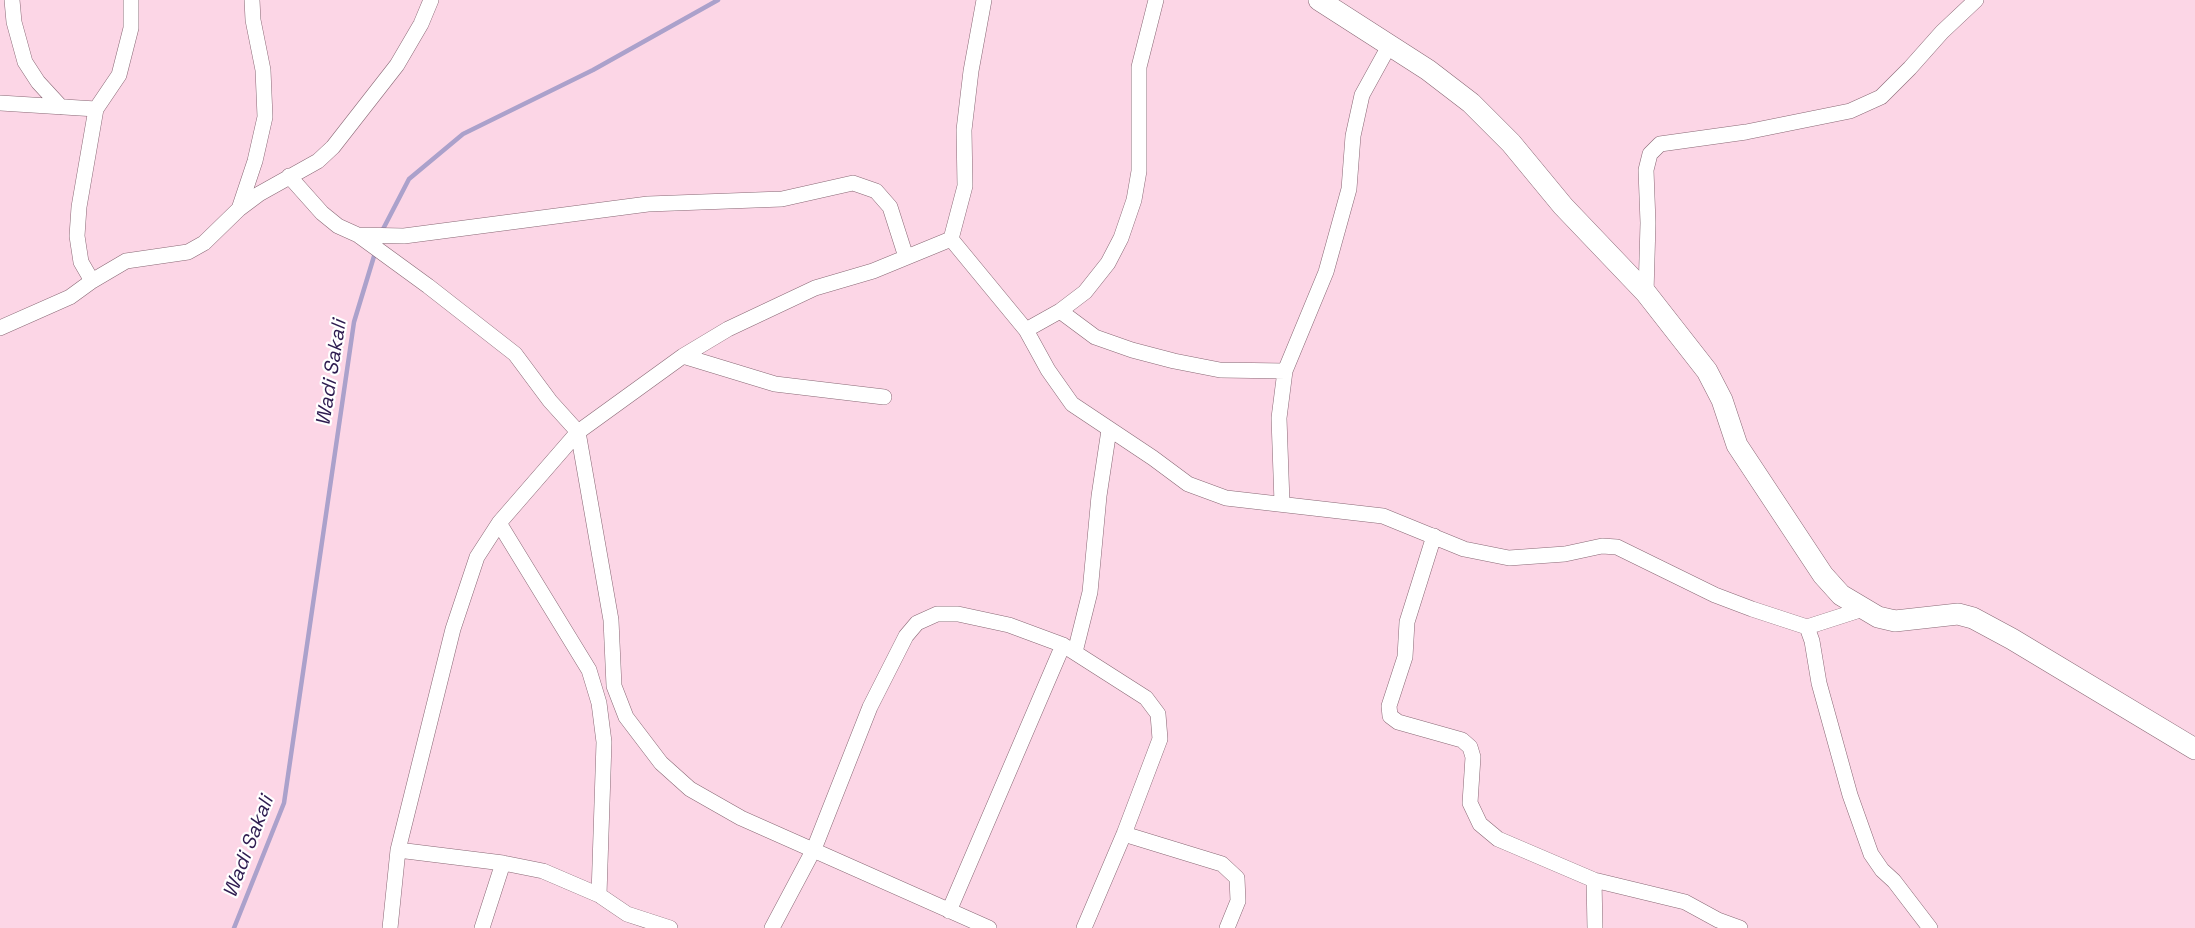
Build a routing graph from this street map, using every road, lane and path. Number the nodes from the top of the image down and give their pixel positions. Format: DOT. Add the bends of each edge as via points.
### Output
graph roads {
  1 [pos="12,0"];
  2 [pos="131,0"];
  3 [pos="252,0"];
  4 [pos="431,0"];
  5 [pos="984,0"];
  6 [pos="1156,0"];
  7 [pos="1319,0"];
  8 [pos="1976,0"];
  9 [pos="1389,46"];
  10 [pos="0,103"];
  11 [pos="61,107"];
  12 [pos="96,110"];
  13 [pos="289,176"];
  14 [pos="239,209"];
  15 [pos="358,236"];
  16 [pos="951,238"];
  17 [pos="906,257"];
  18 [pos="92,281"];
  19 [pos="1646,293"];
  20 [pos="1060,311"];
  21 [pos="0,328"];
  22 [pos="1026,330"];
  23 [pos="683,356"];
  24 [pos="1285,371"];
  25 [pos="884,397"];
  26 [pos="1109,430"];
  27 [pos="578,432"];
  28 [pos="1282,503"];
  29 [pos="499,523"];
  30 [pos="1434,536"];
  31 [pos="1863,609"];
  32 [pos="1808,627"];
  33 [pos="1069,648"];
  34 [pos="614,686"];
  35 [pos="599,703"];
  36 [pos="2195,748"];
  37 [pos="1124,834"];
  38 [pos="814,849"];
  39 [pos="398,850"];
  40 [pos="503,864"];
  41 [pos="1594,880"];
  42 [pos="599,895"];
  43 [pos="949,911"];
  44 [pos="624,921"];
  45 [pos="390,928"];
  46 [pos="482,928"];
  47 [pos="670,928"];
  48 [pos="772,928"];
  49 [pos="989,928"];
  50 [pos="1084,928"];
  51 [pos="1227,928"];
  52 [pos="1595,928"];
  53 [pos="1740,928"];
  54 [pos="1930,928"];
  1 -- 11 [label="street" via="25,62"];
  2 -- 12 [label="street" via="131,28 119,75"];
  3 -- 14 [label="street" via="263,70 265,117"];
  4 -- 13 [label="street" via="397,65 361,113 318,161"];
  5 -- 16 [label="street" via="964,130 965,186"];
  6 -- 20 [label="street" via="1139,67 1139,171 1134,200 1108,263 1085,292"];
  7 -- 9 [label="street"];
  8 -- 19 [label="street" via="1881,96 1850,111 1660,144 1650,154 1646,170"];
  9 -- 19 [label="street" via="1471,103"];
  9 -- 24 [label="street" via="1362,95 1353,136 1349,189 1326,272"];
  10 -- 11 [label="street"];
  11 -- 12 [label="street"];
  12 -- 18 [label="street" via="77,236 81,262"];
  13 -- 14 [label="street"];
  13 -- 15 [label="street" via="322,213"];
  14 -- 18 [label="street" via="204,243 188,252 126,261"];
  15 -- 17 [label="street" via="404,236 648,204 782,199 853,183 876,191 890,207"];
  15 -- 27 [label="street" via="515,354"];
  16 -- 17 [label="street"];
  16 -- 22 [label="street"];
  17 -- 23 [label="street" via="815,288 728,329"];
  18 -- 21 [label="street" via="70,297"];
  19 -- 31 [label="street" via="1707,370 1737,445 1810,555 1840,595"];
  20 -- 22 [label="street"];
  20 -- 24 [label="street" via="1095,337 1142,353 1220,370"];
  22 -- 26 [label="street" via="1072,404"];
  23 -- 25 [label="street" via="775,384"];
  23 -- 27 [label="street"];
  24 -- 28 [label="street" via="1279,418"];
  26 -- 28 [label="street" via="1188,484 1226,498"];
  26 -- 33 [label="street" via="1090,592"];
  27 -- 29 [label="street"];
  27 -- 34 [label="street" via="611,620"];
  28 -- 30 [label="street" via="1383,516"];
  29 -- 35 [label="street" via="589,670"];
  29 -- 39 [label="street" via="477,557 453,629"];
  30 -- 32 [label="street" via="1464,549 1509,558 1565,554 1602,546 1617,548 1716,595"];
  30 -- 41 [label="street" via="1407,622 1405,657 1389,706 1390,716 1398,722 1462,740 1470,747 1470,803 1480,824 1498,839"];
  31 -- 32 [label="street"];
  31 -- 36 [label="street" via="1895,621 1958,614 1972,618"];
  32 -- 54 [label="street" via="1850,795 1871,854"];
  33 -- 37 [label="street" via="1146,698 1158,714 1160,739"];
  33 -- 38 [label="street" via="1009,625 958,614 937,614 917,623 906,636 870,707"];
  33 -- 43 [label="street"];
  34 -- 35 [label="street"];
  34 -- 38 [label="street" via="626,717 661,763 690,789 741,818"];
  35 -- 42 [label="street" via="604,742"];
  37 -- 50 [label="street"];
  37 -- 51 [label="street" via="1222,864 1237,878 1238,901"];
  38 -- 43 [label="street"];
  38 -- 48 [label="street"];
  39 -- 40 [label="street"];
  39 -- 45 [label="street"];
  40 -- 42 [label="street" via="543,871"];
  40 -- 46 [label="street"];
  41 -- 52 [label="street"];
  41 -- 53 [label="street" via="1685,902"];
  42 -- 44 [label="street"];
  43 -- 49 [label="street"];
  44 -- 47 [label="street"];
}
